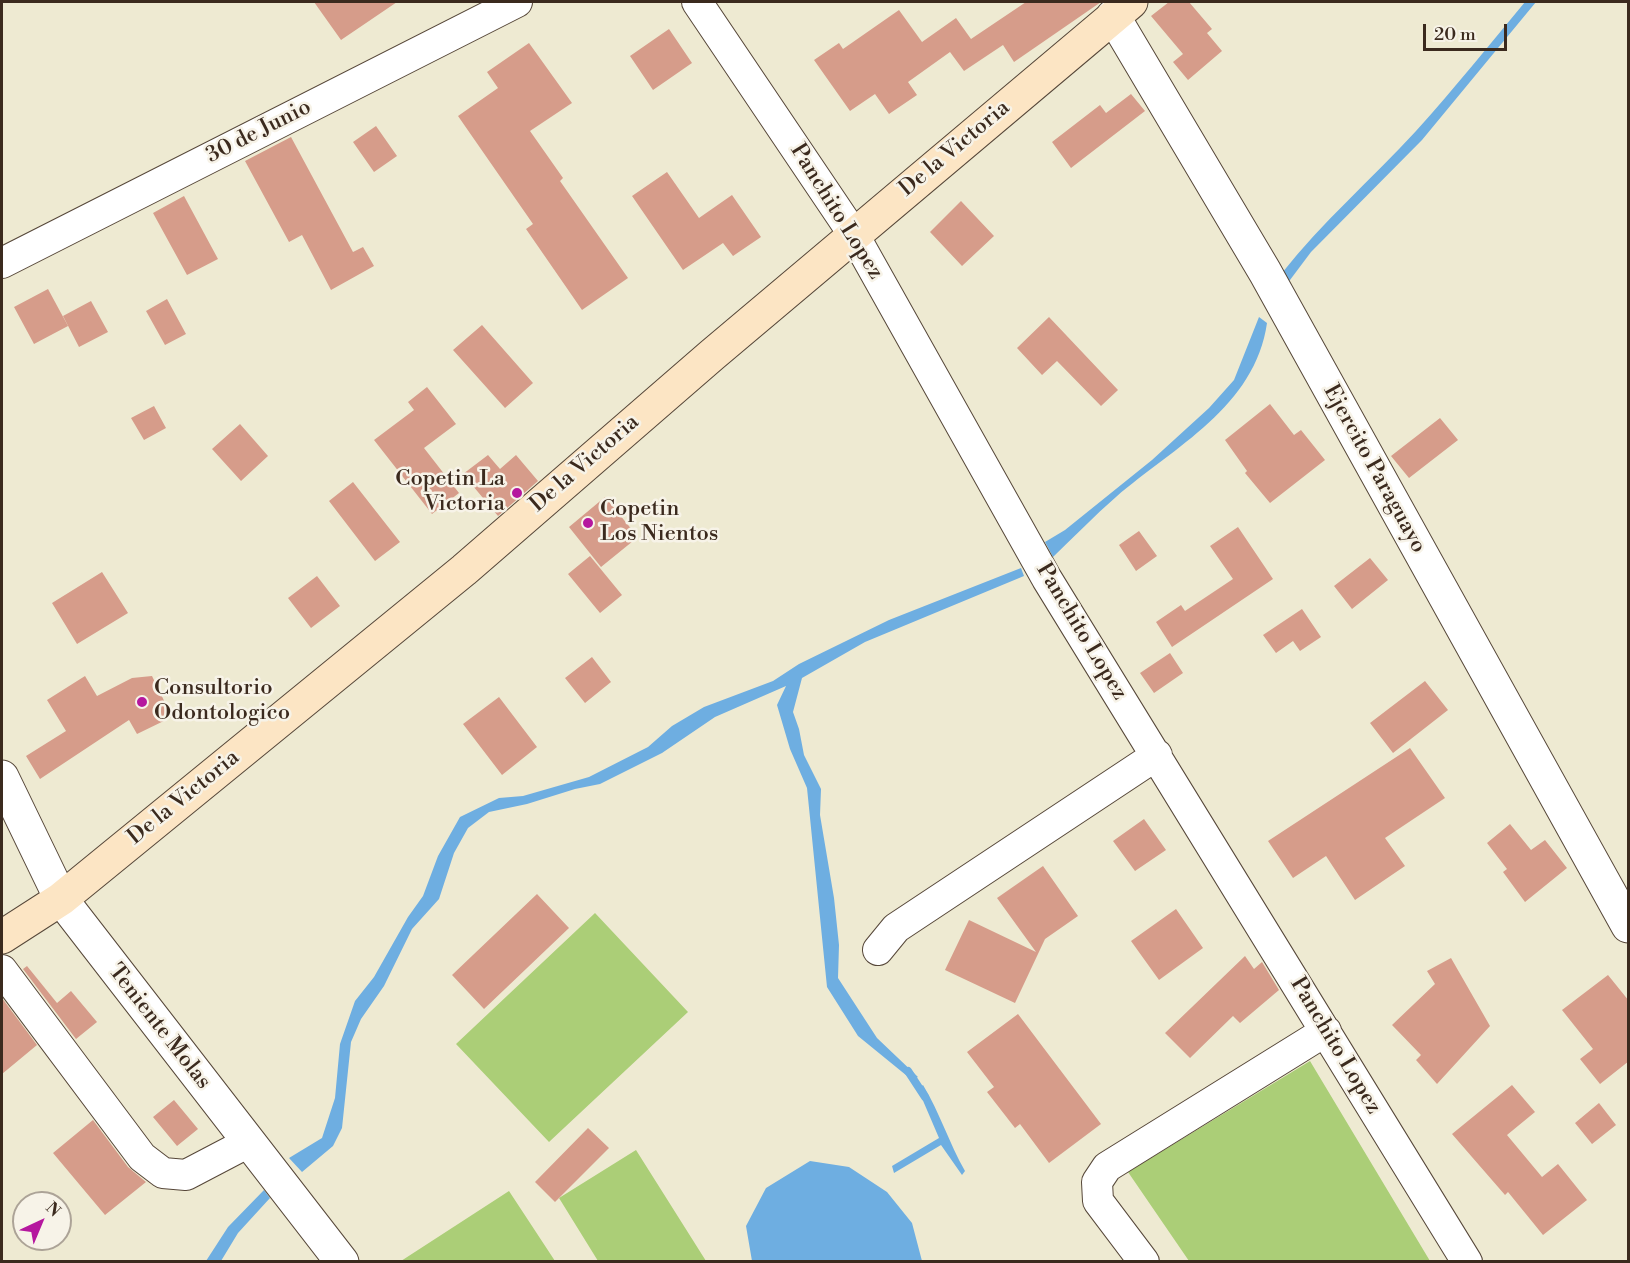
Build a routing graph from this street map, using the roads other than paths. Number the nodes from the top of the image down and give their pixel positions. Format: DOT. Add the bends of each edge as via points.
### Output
graph roads {
  1 [pos="517,2"];
  2 [pos="697,2"];
  3 [pos="1116,6"];
  4 [pos="854,235"];
  5 [pos="2,263"];
  6 [pos="1157,755"];
  7 [pos="2,777"];
  8 [pos="61,899"];
  9 [pos="1629,926"];
  10 [pos="2,937"];
  11 [pos="878,950"];
  12 [pos="2,970"];
  13 [pos="1326,1031"];
  14 [pos="249,1142"];
  15 [pos="342,1262"];
  16 [pos="1144,1262"];
  17 [pos="1467,1262"];
  1 -- 5 [label="street, 30 de Junio"];
  2 -- 4 [label="street, Panchito Lopez"];
  3 -- 4 [label="main road, De la Victoria"];
  3 -- 9 [label="street, Ejercito Paraguayo"];
  4 -- 6 [label="street, Panchito Lopez" via="1047,579"];
  4 -- 8 [label="main road, De la Victoria" via="464,570"];
  6 -- 11 [label="street" via="896,928"];
  6 -- 13 [label="street, Panchito Lopez"];
  7 -- 8 [label="street, Teniente Molas"];
  8 -- 10 [label="main road, De la Victoria"];
  8 -- 14 [label="street, Teniente Molas"];
  12 -- 14 [label="street" via="142,1157 163,1173 186,1175"];
  13 -- 16 [label="street" via="1107,1167 1097,1182 1098,1201"];
  13 -- 17 [label="street, Panchito Lopez"];
  14 -- 15 [label="street, Teniente Molas"];
}
